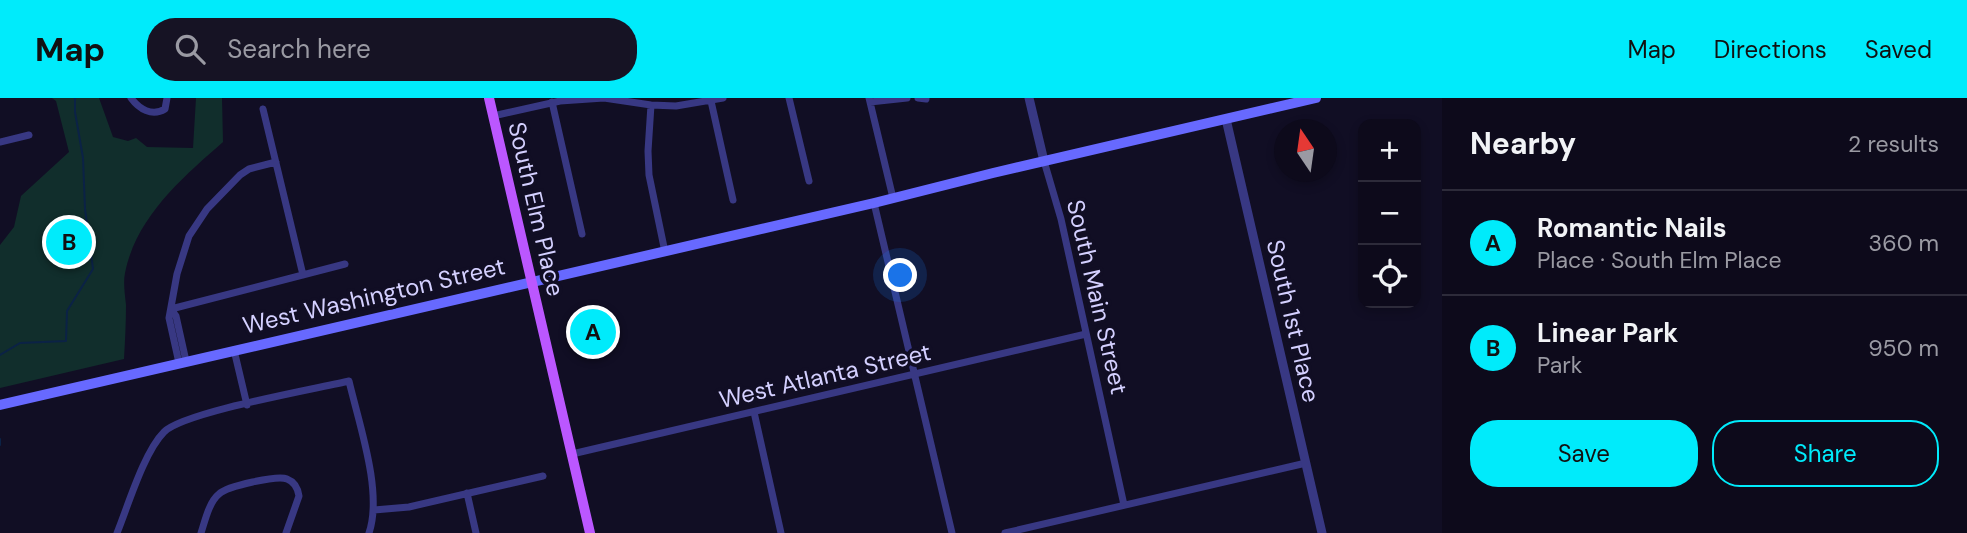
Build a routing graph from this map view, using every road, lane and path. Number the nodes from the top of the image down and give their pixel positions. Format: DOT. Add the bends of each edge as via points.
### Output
graph roads {
  1 [pos="131,98"];
  2 [pos="167,98"];
  3 [pos="489,98"];
  4 [pos="723,98"];
  5 [pos="789,98"];
  6 [pos="907,98"];
  7 [pos="918,98"];
  8 [pos="1029,98"];
  9 [pos="1316,98"];
  10 [pos="617,99"];
  11 [pos="926,99"];
  12 [pos="869,100"];
  13 [pos="711,101"];
  14 [pos="552,102"];
  15 [pos="651,105"];
  16 [pos="263,109"];
  17 [pos="493,116"];
  18 [pos="1226,119"];
  19 [pos="29,135"];
  20 [pos="0,142"];
  21 [pos="1044,161"];
  22 [pos="276,162"];
  23 [pos="809,181"];
  24 [pos="893,198"];
  25 [pos="733,200"];
  26 [pos="874,203"];
  27 [pos="582,234"];
  28 [pos="665,252"];
  29 [pos="345,264"];
  30 [pos="303,275"];
  31 [pos="531,282"];
  32 [pos="171,309"];
  33 [pos="1086,334"];
  34 [pos="234,350"];
  35 [pos="183,362"];
  36 [pos="915,374"];
  37 [pos="0,405"];
  38 [pos="247,405"];
  39 [pos="754,412"];
  40 [pos="572,454"];
  41 [pos="1306,463"];
  42 [pos="543,476"];
  43 [pos="467,493"];
  44 [pos="1124,505"];
  45 [pos="374,509"];
  46 [pos="1026,531"];
  47 [pos="117,533"];
  48 [pos="201,533"];
  49 [pos="286,533"];
  50 [pos="369,533"];
  51 [pos="476,533"];
  52 [pos="590,533"];
  53 [pos="781,533"];
  54 [pos="952,533"];
  55 [pos="1004,533"];
  56 [pos="1322,533"];
  1 -- 2 [label="street" via="156,113 164,109"];
  3 -- 17 [label="main road, South Elm Place"];
  4 -- 13 [label="street"];
  5 -- 23 [label="street"];
  6 -- 12 [label="street"];
  7 -- 11 [label="street"];
  8 -- 21 [label="street, South Main Street"];
  9 -- 18 [label="main road, West Washington Street"];
  10 -- 14 [label="street"];
  10 -- 15 [label="street"];
  12 -- 24 [label="street"];
  13 -- 15 [label="street"];
  13 -- 25 [label="street"];
  14 -- 17 [label="street"];
  14 -- 27 [label="street"];
  15 -- 28 [label="street" via="649,175"];
  16 -- 22 [label="street"];
  17 -- 31 [label="main road, South Elm Place"];
  18 -- 21 [label="main road, West Washington Street"];
  18 -- 41 [label="street, South 1st Place"];
  19 -- 20 [label="street"];
  21 -- 24 [label="main road, West Washington Street"];
  21 -- 33 [label="street, South Main Street"];
  22 -- 30 [label="street"];
  22 -- 32 [label="street" via="240,175 197,222 183,251"];
  24 -- 26 [label="main road, West Washington Street"];
  26 -- 28 [label="main road, West Washington Street"];
  26 -- 36 [label="street"];
  28 -- 31 [label="main road, West Washington Street"];
  29 -- 30 [label="street"];
  30 -- 32 [label="street"];
  31 -- 34 [label="main road, West Washington Street"];
  31 -- 40 [label="main road, South Elm Place"];
  32 -- 35 [label="street" via="169,318"];
  33 -- 36 [label="street, West Atlanta Street"];
  33 -- 44 [label="street, South Main Street"];
  34 -- 35 [label="main road, West Washington Street"];
  34 -- 38 [label="street"];
  35 -- 37 [label="main road, West Washington Street"];
  36 -- 39 [label="street, West Atlanta Street"];
  36 -- 54 [label="street"];
  38 -- 45 [label="street" via="349,381"];
  38 -- 47 [label="street" via="180,421 164,432 149,455"];
  39 -- 40 [label="street, West Atlanta Street"];
  39 -- 53 [label="street"];
  40 -- 52 [label="main road, South Elm Place"];
  41 -- 44 [label="street"];
  41 -- 56 [label="street, South 1st Place"];
  42 -- 43 [label="street"];
  43 -- 45 [label="street" via="409,507"];
  43 -- 51 [label="street"];
  44 -- 46 [label="street"];
  45 -- 50 [label="street"];
  46 -- 55 [label="street"];
  48 -- 49 [label="street" via="214,499 222,491 277,477 289,480 298,490"];
}
